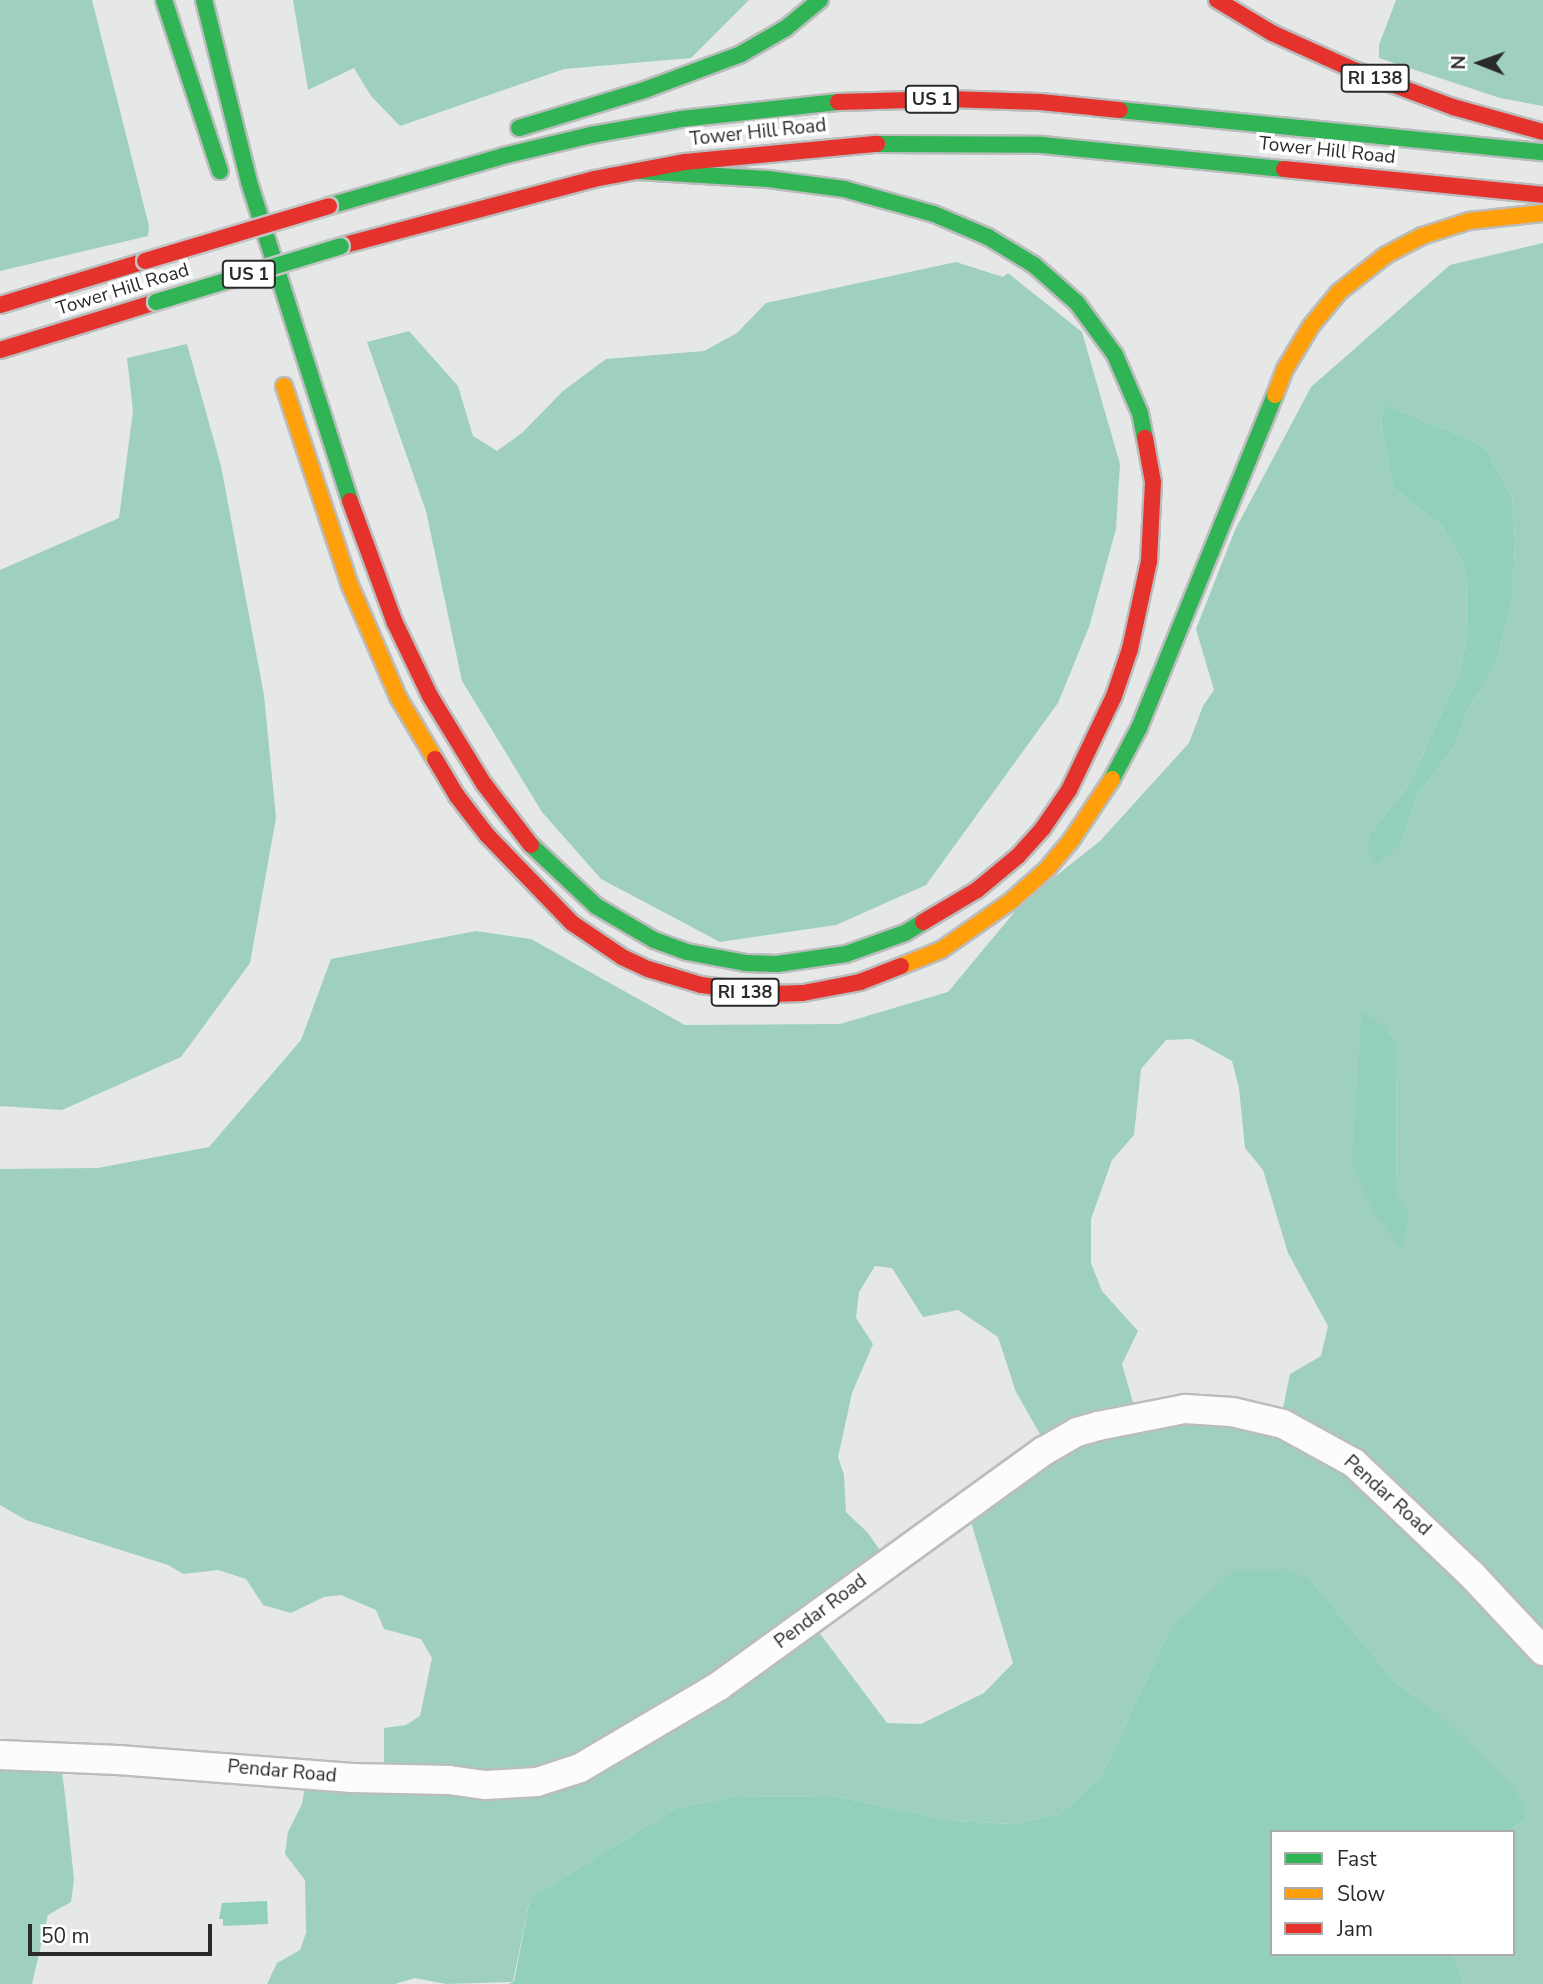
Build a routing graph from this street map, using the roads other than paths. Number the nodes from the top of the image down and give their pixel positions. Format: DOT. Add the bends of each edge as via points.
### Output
graph roads {
  1 [pos="164,0"];
  2 [pos="204,0"];
  3 [pos="820,0"];
  4 [pos="1217,0"];
  5 [pos="226,26"];
  6 [pos="228,103"];
  7 [pos="1543,132"];
  8 [pos="497,134"];
  9 [pos="1543,152"];
  10 [pos="402,167"];
  11 [pos="637,171"];
  12 [pos="226,189"];
  13 [pos="1543,195"];
  14 [pos="330,206"];
  15 [pos="1543,213"];
  16 [pos="234,215"];
  17 [pos="257,295"];
  18 [pos="0,303"];
  19 [pos="0,350"];
  20 [pos="281,375"];
  21 [pos="1543,1651"];
  22 [pos="0,1755"];
  1 -- 12 [label="highway"];
  2 -- 6 [label="highway"];
  3 -- 8 [label="highway" via="786,28 723,62"];
  4 -- 7 [label="highway, RI 138" via="1272,33 1354,70 1453,107"];
  5 -- 6 [label="highway"];
  6 -- 11 [label="highway" via="333,454 395,623 436,706 507,816 567,882 596,906 654,940 697,955 745,963 798,962 846,954 905,933 976,890 1018,856 1069,790 1114,695 1130,649 1149,561 1153,482 1140,413 1115,355 1077,303 1034,265 988,237 934,214 844,190 768,179"];
  9 -- 14 [label="highway, Tower Hill Road / US 1" via="1040,102 859,100 694,117 591,135"];
  10 -- 14 [label="highway"];
  11 -- 13 [label="highway, Tower Hill Road / US 1" via="777,150 950,142 1130,152"];
  11 -- 19 [label="highway, Tower Hill Road / US 1, bridge" via="506,200 341,246"];
  14 -- 18 [label="highway, Tower Hill Road / US 1, bridge"];
  15 -- 20 [label="highway, RI 138" via="1469,221 1422,236 1386,255 1339,292 1285,369 1139,728 1072,839 1012,901 941,950 860,982 803,993 701,985 622,957 563,915 487,835 424,744 373,642 326,520"];
  16 -- 17 [label="highway"];
  21 -- 22 [label="street, Pendar Road" via="1472,1575 1354,1463 1283,1424 1232,1412 1185,1409 1077,1432 1044,1451 719,1686 580,1768 537,1782 486,1785"];
}
